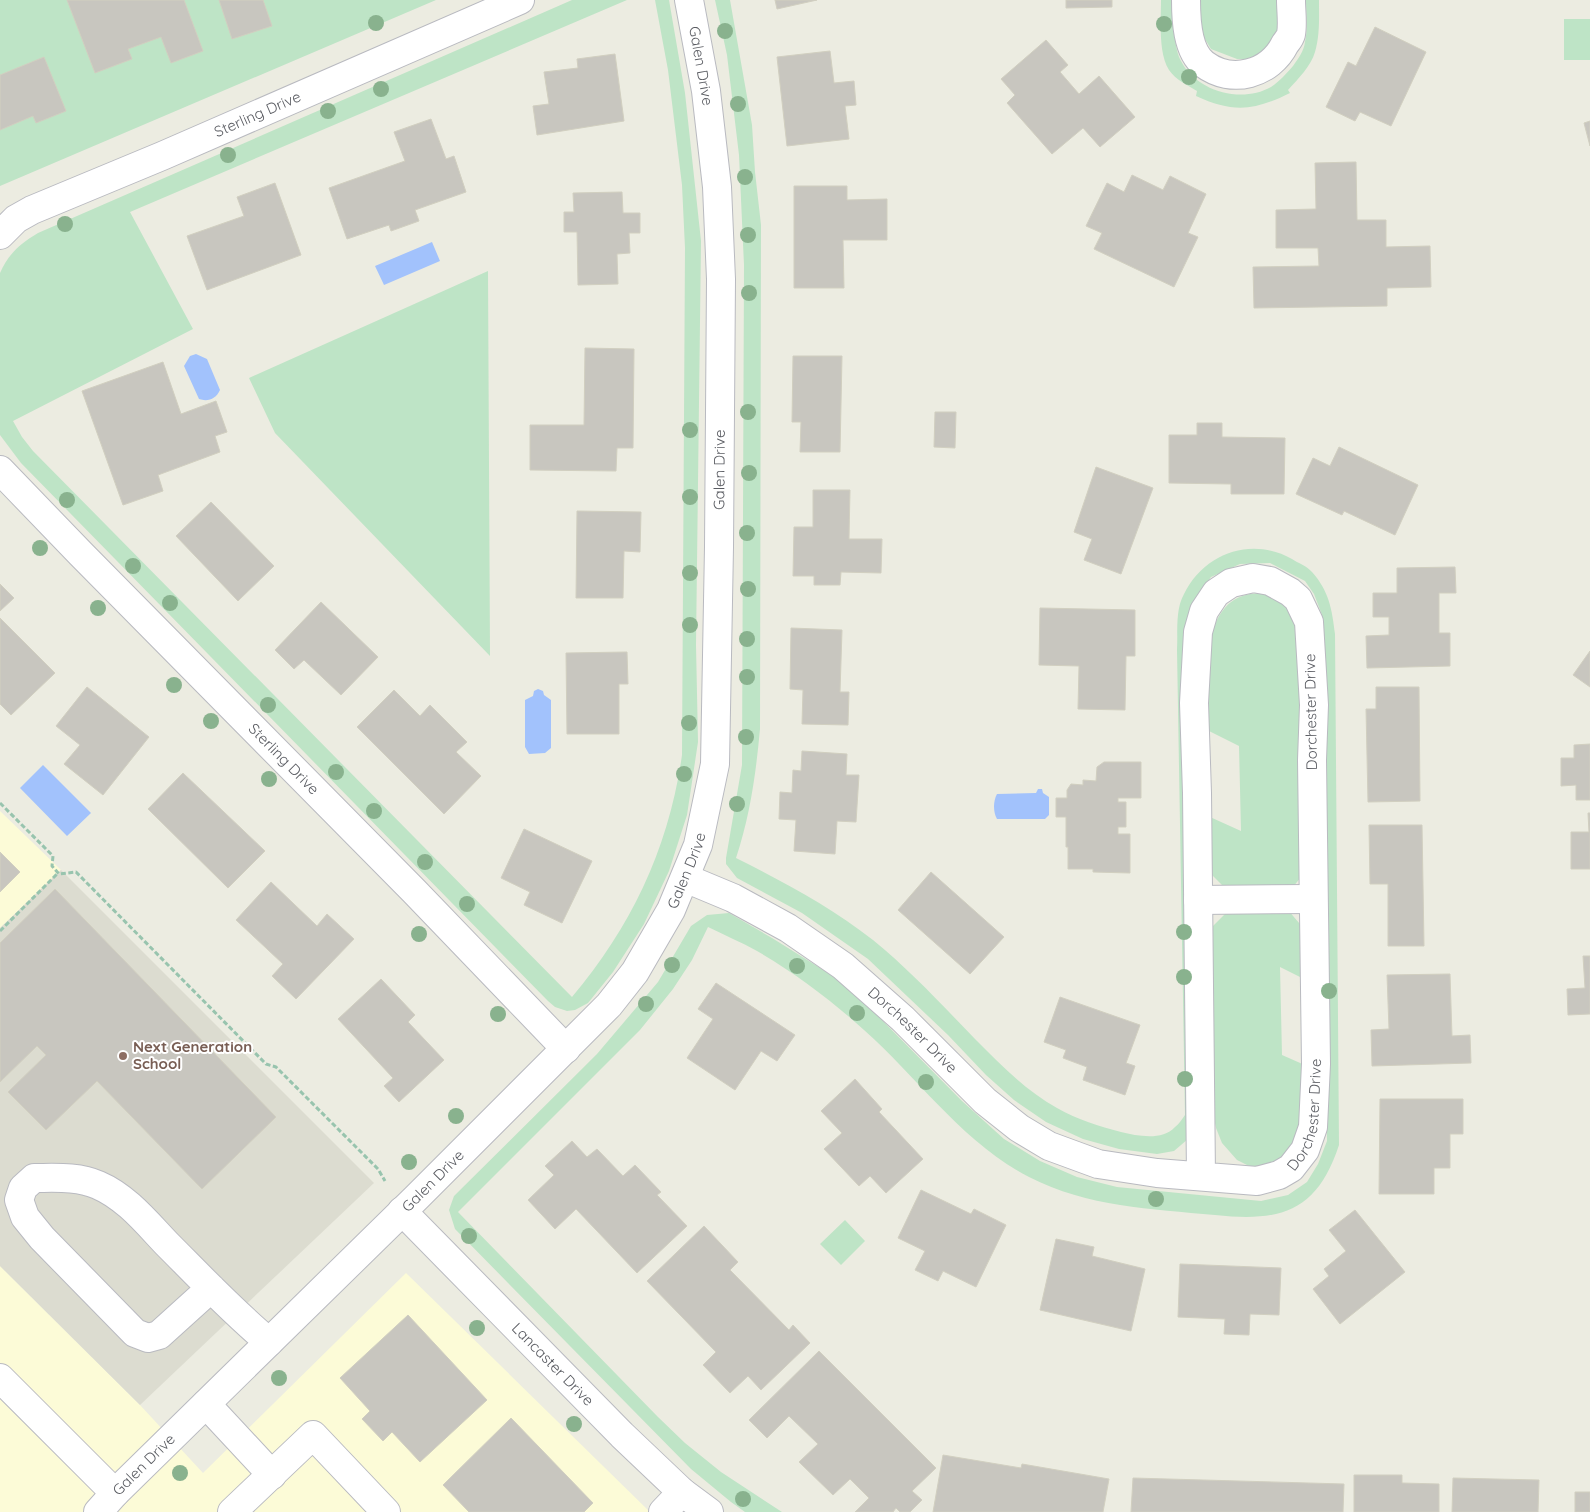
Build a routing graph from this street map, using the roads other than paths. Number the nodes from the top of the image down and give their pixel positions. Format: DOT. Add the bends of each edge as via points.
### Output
graph roads {
  1 [pos="520,0"];
  2 [pos="689,0"];
  3 [pos="1186,0"];
  4 [pos="1291,0"];
  5 [pos="0,234"];
  6 [pos="0,470"];
  7 [pos="686,878"];
  8 [pos="1313,899"];
  9 [pos="1198,900"];
  10 [pos="566,1049"];
  11 [pos="1202,1176"];
  12 [pos="402,1211"];
  13 [pos="211,1288"];
  14 [pos="269,1342"];
  15 [pos="0,1378"];
  16 [pos="206,1404"];
  17 [pos="272,1474"];
  18 [pos="682,1492"];
  19 [pos="106,1502"];
  20 [pos="239,1510"];
  21 [pos="386,1512"];
  22 [pos="662,1512"];
  23 [pos="709,1512"];
  1 -- 5 [label="street, Sterling Drive" via="32,210"];
  2 -- 7 [label="street, Galen Drive" via="706,91 717,187 721,279 715,764 700,837"];
  3 -- 4 [label="street" via="1186,25 1193,48 1203,64 1222,73 1244,74 1265,68 1280,54 1291,35"];
  6 -- 10 [label="street, Sterling Drive"];
  7 -- 10 [label="street, Galen Drive" via="668,918 635,972 609,1005"];
  7 -- 11 [label="street, Dorchester Drive" via="733,898 788,928 843,966 903,1019 984,1101 1018,1128 1049,1146 1098,1164"];
  8 -- 9 [label="street"];
  8 -- 9 [label="street, Dorchester Drive" via="1314,705 1309,622 1298,599 1290,592 1270,580 1253,578 1231,582 1216,594 1204,611 1198,632 1194,703"];
  8 -- 11 [label="street, Dorchester Drive" via="1316,1064 1313,1127 1305,1150 1291,1168 1257,1181"];
  9 -- 11 [label="street, Dorchester Drive"];
  10 -- 12 [label="street, Galen Drive"];
  12 -- 14 [label="street, Galen Drive"];
  12 -- 18 [label="street, Lancaster Drive"];
  13 -- 13 [label="street" via="122,1198 96,1184 64,1178 34,1178 23,1188 19,1200 25,1217 135,1333 148,1338 159,1335"];
  13 -- 14 [label="street"];
  14 -- 16 [label="street, Galen Drive"];
  15 -- 19 [label="street"];
  16 -- 17 [label="street"];
  16 -- 19 [label="street, Galen Drive"];
  17 -- 20 [label="street"];
  17 -- 21 [label="street" via="314,1435"];
  18 -- 22 [label="street"];
  18 -- 23 [label="street, Lancaster Drive"];
}
